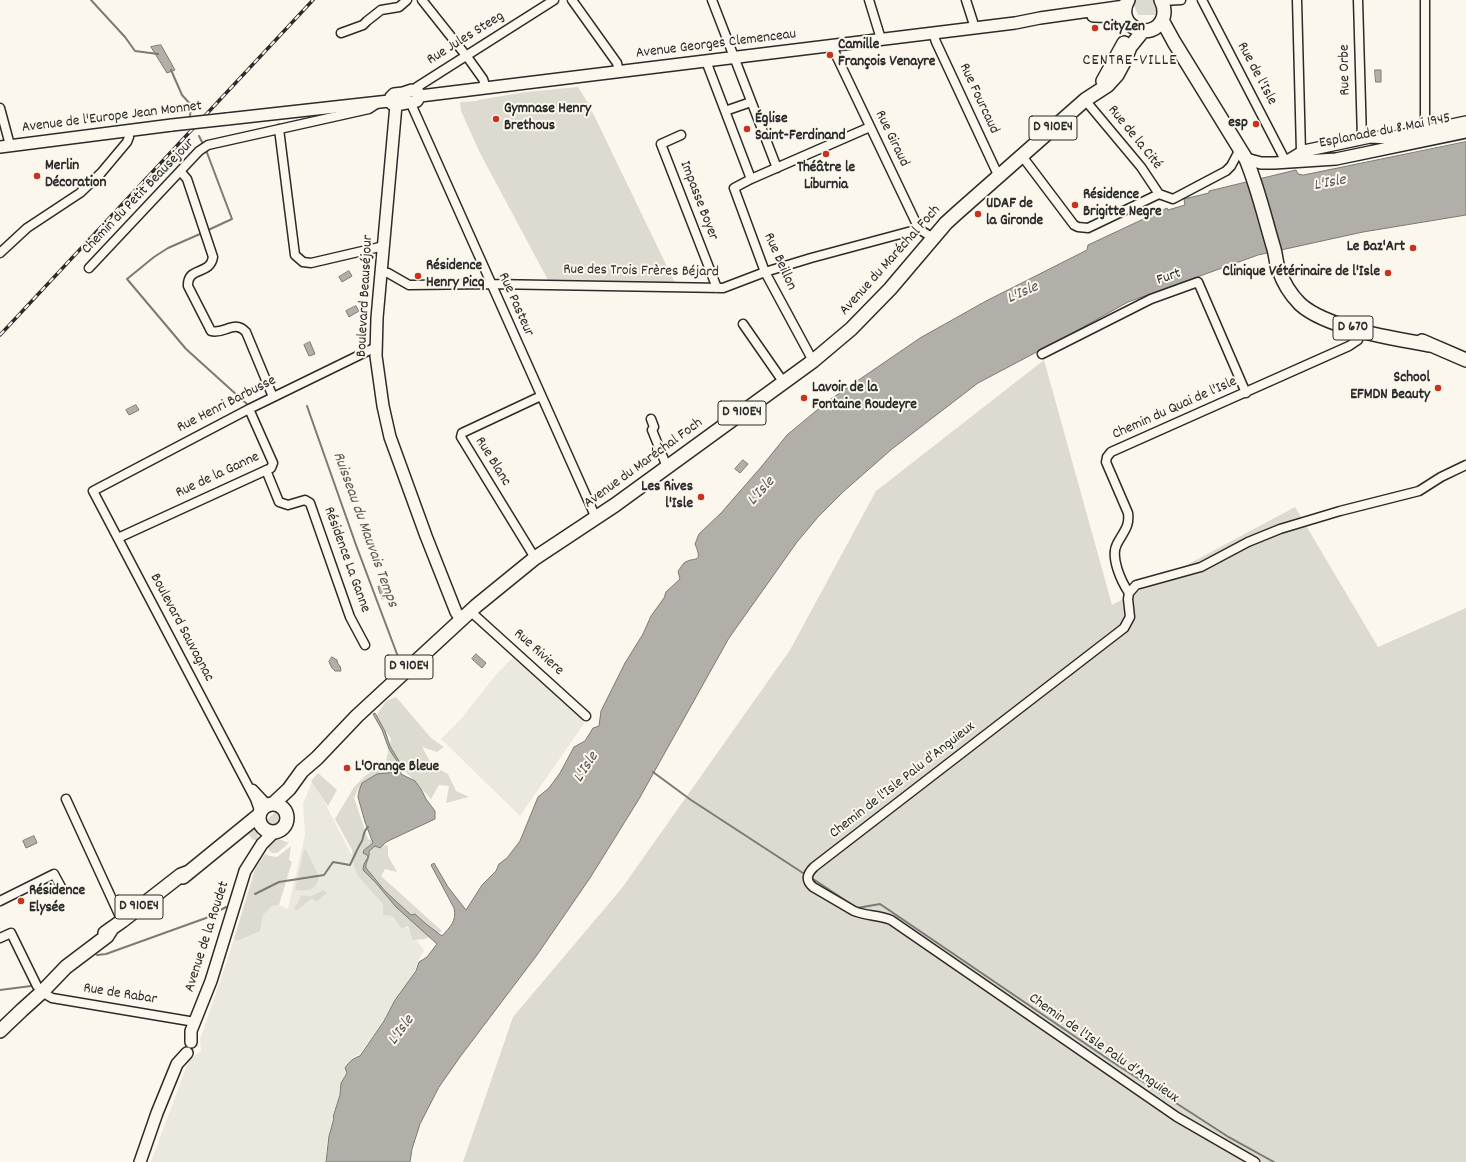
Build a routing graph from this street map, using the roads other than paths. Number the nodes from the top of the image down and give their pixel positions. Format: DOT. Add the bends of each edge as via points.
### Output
graph roads {
  1 [pos="407,0"];
  2 [pos="422,0"];
  3 [pos="554,0"];
  4 [pos="572,0"];
  5 [pos="712,0"];
  6 [pos="868,0"];
  7 [pos="966,0"];
  8 [pos="1181,0"];
  9 [pos="1202,0"];
  10 [pos="1297,0"];
  11 [pos="1358,0"];
  12 [pos="1424,0"];
  13 [pos="1161,1"];
  14 [pos="1130,15"];
  15 [pos="1162,20"];
  16 [pos="975,28"];
  17 [pos="341,33"];
  18 [pos="933,33"];
  19 [pos="881,39"];
  20 [pos="833,45"];
  21 [pos="467,56"];
  22 [pos="734,58"];
  23 [pos="706,61"];
  24 [pos="620,72"];
  25 [pos="1193,73"];
  26 [pos="486,88"];
  27 [pos="417,94"];
  28 [pos="1088,98"];
  29 [pos="751,102"];
  30 [pos="388,103"];
  31 [pos="409,103"];
  32 [pos="0,108"];
  33 [pos="725,111"];
  34 [pos="227,119"];
  35 [pos="1466,122"];
  36 [pos="870,127"];
  37 [pos="279,129"];
  38 [pos="1430,130"];
  39 [pos="128,131"];
  40 [pos="1466,132"];
  41 [pos="681,135"];
  42 [pos="1362,139"];
  43 [pos="5,146"];
  44 [pos="1301,152"];
  45 [pos="1243,154"];
  46 [pos="1022,156"];
  47 [pos="1286,162"];
  48 [pos="1261,163"];
  49 [pos="777,168"];
  50 [pos="181,172"];
  51 [pos="1252,174"];
  52 [pos="999,177"];
  53 [pos="751,179"];
  54 [pos="1159,194"];
  55 [pos="919,229"];
  56 [pos="933,238"];
  57 [pos="384,246"];
  58 [pos="0,253"];
  59 [pos="89,268"];
  60 [pos="381,272"];
  61 [pos="765,272"];
  62 [pos="490,284"];
  63 [pos="717,288"];
  64 [pos="743,324"];
  65 [pos="1363,327"];
  66 [pos="376,347"];
  67 [pos="1042,354"];
  68 [pos="1466,360"];
  69 [pos="813,362"];
  70 [pos="784,383"];
  71 [pos="1246,393"];
  72 [pos="541,396"];
  73 [pos="273,397"];
  74 [pos="249,409"];
  75 [pos="650,419"];
  76 [pos="1466,465"];
  77 [pos="667,467"];
  78 [pos="266,470"];
  79 [pos="93,491"];
  80 [pos="596,518"];
  81 [pos="118,538"];
  82 [pos="535,558"];
  83 [pos="1129,593"];
  84 [pos="466,615"];
  85 [pos="365,646"];
  86 [pos="586,716"];
  87 [pos="317,758"];
  88 [pos="244,778"];
  89 [pos="66,799"];
  90 [pos="285,810"];
  91 [pos="266,817"];
  92 [pos="61,886"];
  93 [pos="0,901"];
  94 [pos="117,924"];
  95 [pos="0,938"];
  96 [pos="39,990"];
  97 [pos="195,1022"];
  98 [pos="3,1029"];
  99 [pos="140,1162"];
  100 [pos="1255,1162"];
  1 -- 17 [label="street" via="399,7 381,10 363,25"];
  2 -- 21 [label="street"];
  3 -- 21 [label="street, Rue Jules Steeg"];
  4 -- 24 [label="street" via="617,63"];
  5 -- 22 [label="street"];
  6 -- 19 [label="street"];
  7 -- 16 [label="street"];
  8 -- 13 [label="street"];
  9 -- 47 [label="street, Rue de l'Isle"];
  10 -- 44 [label="street"];
  11 -- 42 [label="street, Rue Orbe"];
  12 -- 38 [label="street" via="1425,121"];
  13 -- 15 [label="main road" via="1164,7"];
  14 -- 15 [label="main road, Avenue du Maréchal Foch" via="1156,27"];
  14 -- 16 [label="main road, Avenue Georges Clemenceau" via="1094,16"];
  14 -- 25 [label="main road, D 670" via="1164,37"];
  14 -- 28 [label="main road, Avenue du Maréchal Foch / D 910E4" via="1128,36 1103,81"];
  15 -- 25 [label="main road, D 670"];
  16 -- 18 [label="main road, Avenue Georges Clemenceau"];
  18 -- 19 [label="main road, Avenue Georges Clemenceau"];
  18 -- 52 [label="street, Rue Fourcaud"];
  19 -- 20 [label="main road, Avenue Georges Clemenceau"];
  20 -- 22 [label="main road, Avenue Georges Clemenceau"];
  20 -- 36 [label="street, Rue Giraud"];
  21 -- 26 [label="street"];
  21 -- 27 [label="street, Rue Jules Steeg" via="417,87"];
  22 -- 23 [label="main road, Avenue Georges Clemenceau"];
  22 -- 29 [label="street"];
  23 -- 24 [label="main road, Avenue Georges Clemenceau"];
  23 -- 33 [label="street"];
  24 -- 26 [label="main road, Avenue Georges Clemenceau"];
  25 -- 45 [label="main road, D 670"];
  26 -- 27 [label="main road, Avenue Georges Clemenceau"];
  27 -- 30 [label="main road, Avenue Georges Clemenceau" via="394,94"];
  27 -- 31 [label="main road, Avenue Georges Clemenceau" via="417,101"];
  28 -- 46 [label="main road, Avenue du Maréchal Foch / D 910E4"];
  28 -- 54 [label="street, Rue de la Cité"];
  29 -- 33 [label="street"];
  29 -- 49 [label="street"];
  30 -- 31 [label="main road, Avenue Georges Clemenceau"];
  30 -- 34 [label="main road, Avenue Georges Clemenceau"];
  30 -- 37 [label="street, Avenue Georges Clemenceau"];
  30 -- 57 [label="main road, Boulevard Beauséjour"];
  31 -- 62 [label="street, Rue Pasteur"];
  32 -- 43 [label="street"];
  33 -- 53 [label="street"];
  34 -- 39 [label="main road, Avenue de l'Europe Jean Monnet, bridge"];
  35 -- 38 [label="main road"];
  36 -- 49 [label="street"];
  36 -- 55 [label="street, Rue Giraud"];
  37 -- 50 [label="street, Chemin du Petit Beausejour" via="208,144"];
  37 -- 57 [label="street" via="295,255 303,262 311,263"];
  38 -- 42 [label="main road" via="1390,138"];
  39 -- 43 [label="main road, Avenue de l'Europe Jean Monnet"];
  39 -- 58 [label="street" via="127,142 101,173 80,193 27,228"];
  40 -- 47 [label="main road, Esplanade du 8 Mai 1945" via="1336,159"];
  41 -- 63 [label="street, Impasse Boyer" via="661,144"];
  42 -- 44 [label="main road"];
  44 -- 47 [label="main road"];
  45 -- 48 [label="main road, Esplanade du 8 Mai 1945"];
  45 -- 51 [label="main road, D 670"];
  45 -- 54 [label="street" via="1226,171 1173,199"];
  46 -- 52 [label="main road, Avenue du Maréchal Foch / D 910E4"];
  46 -- 54 [label="street" via="1078,227 1088,228"];
  47 -- 48 [label="main road, Esplanade du 8 Mai 1945"];
  48 -- 51 [label="main road"];
  49 -- 53 [label="street"];
  50 -- 59 [label="street, Chemin du Petit Beausejour"];
  50 -- 73 [label="street" via="187,179 213,257 208,268 192,274 188,286 211,331 216,333 237,326 246,332"];
  51 -- 65 [label="main road, D 670" via="1279,270 1288,288 1300,304 1312,309 1324,319"];
  52 -- 56 [label="main road, Avenue du Maréchal Foch / D 910E4" via="956,213"];
  53 -- 61 [label="street, Rue Beillon" via="734,188"];
  55 -- 56 [label="street"];
  55 -- 61 [label="street, Rue des Trois Frères Béjard"];
  56 -- 69 [label="main road, Avenue du Maréchal Foch / D 910E4" via="890,289 851,329"];
  57 -- 60 [label="main road, Boulevard Beauséjour"];
  60 -- 62 [label="street, Rue des Trois Frères Béjard" via="388,273 409,285"];
  60 -- 66 [label="main road, Boulevard Beauséjour"];
  61 -- 63 [label="street, Rue des Trois Frères Béjard"];
  61 -- 69 [label="street, Rue Beillon"];
  62 -- 63 [label="street, Rue des Trois Frères Béjard"];
  62 -- 72 [label="street, Rue Pasteur"];
  64 -- 70 [label="street"];
  65 -- 68 [label="main road, D 670" via="1396,339 1430,345"];
  65 -- 71 [label="street, Chemin du Quai de l'Isle" via="1358,340 1349,346"];
  66 -- 73 [label="street, Rue Henri Barbusse"];
  66 -- 84 [label="main road, Boulevard Beauséjour" via="383,406 390,437 456,612"];
  67 -- 71 [label="street, Furt" via="1151,299 1198,282"];
  69 -- 70 [label="main road, Avenue du Maréchal Foch / D 910E4"];
  70 -- 77 [label="main road, Avenue du Maréchal Foch / D 910E4"];
  71 -- 83 [label="street, Chemin du Quai de l'Isle" via="1111,452 1107,457 1106,462 1128,513 1129,521 1114,554 1121,580"];
  72 -- 80 [label="street, Rue Pasteur"];
  72 -- 82 [label="street, Rue Blanc" via="462,433 461,437"];
  73 -- 74 [label="street, Rue Henri Barbusse"];
  74 -- 78 [label="street, Rue de la Ganne" via="273,463 271,468"];
  74 -- 79 [label="street, Rue Henri Barbusse"];
  75 -- 77 [label="street"];
  76 -- 83 [label="street" via="1419,491 1280,529 1248,542 1201,567 1136,585"];
  77 -- 80 [label="main road, Avenue du Maréchal Foch / D 910E4"];
  78 -- 81 [label="street, Rue de la Ganne"];
  78 -- 85 [label="street, Résidence La Ganne" via="279,502 288,505 305,500 310,503 350,617"];
  79 -- 81 [label="street, Boulevard Sauvagnac"];
  80 -- 82 [label="main road, Avenue du Maréchal Foch / D 910E4"];
  81 -- 88 [label="street, Boulevard Sauvagnac"];
  82 -- 84 [label="main road, Avenue du Maréchal Foch / D 910E4"];
  83 -- 100 [label="street, Chemin de l'Isle Palu d’Anguieux" via="1130,617 1124,628 814,867 809,873 809,883 854,911 891,920 1177,1117"];
  84 -- 86 [label="street, Rue Riviere"];
  84 -- 87 [label="main road, Avenue du Maréchal Foch / D 910E4" via="384,690"];
  87 -- 90 [label="main road, Avenue du Maréchal Foch / D 910E4" via="288,798"];
  87 -- 91 [label="main road, Avenue du Maréchal Foch / D 910E4" via="302,771"];
  88 -- 91 [label="street, Boulevard Sauvagnac"];
  88 -- 91 [label="street, Boulevard Sauvagnac"];
  89 -- 94 [label="street"];
  90 -- 91 [label="main road" via="277,804"];
  90 -- 91 [label="main road, Avenue du Maréchal Foch" via="285,826 279,831"];
  91 -- 94 [label="main road, D 910E4" via="224,843"];
  91 -- 97 [label="main road, Avenue de la Roudet" via="262,844 245,871 211,981"];
  92 -- 93 [label="street" via="54,874"];
  94 -- 96 [label="main road, D 910E4" via="66,967 48,976"];
  95 -- 96 [label="street" via="11,933"];
  96 -- 97 [label="street, Rue de Rabar" via="52,998"];
  96 -- 98 [label="main road, D 910E4"];
  97 -- 99 [label="main road, Avenue de la Roudet" via="191,1031 194,1049 177,1064"];
}
